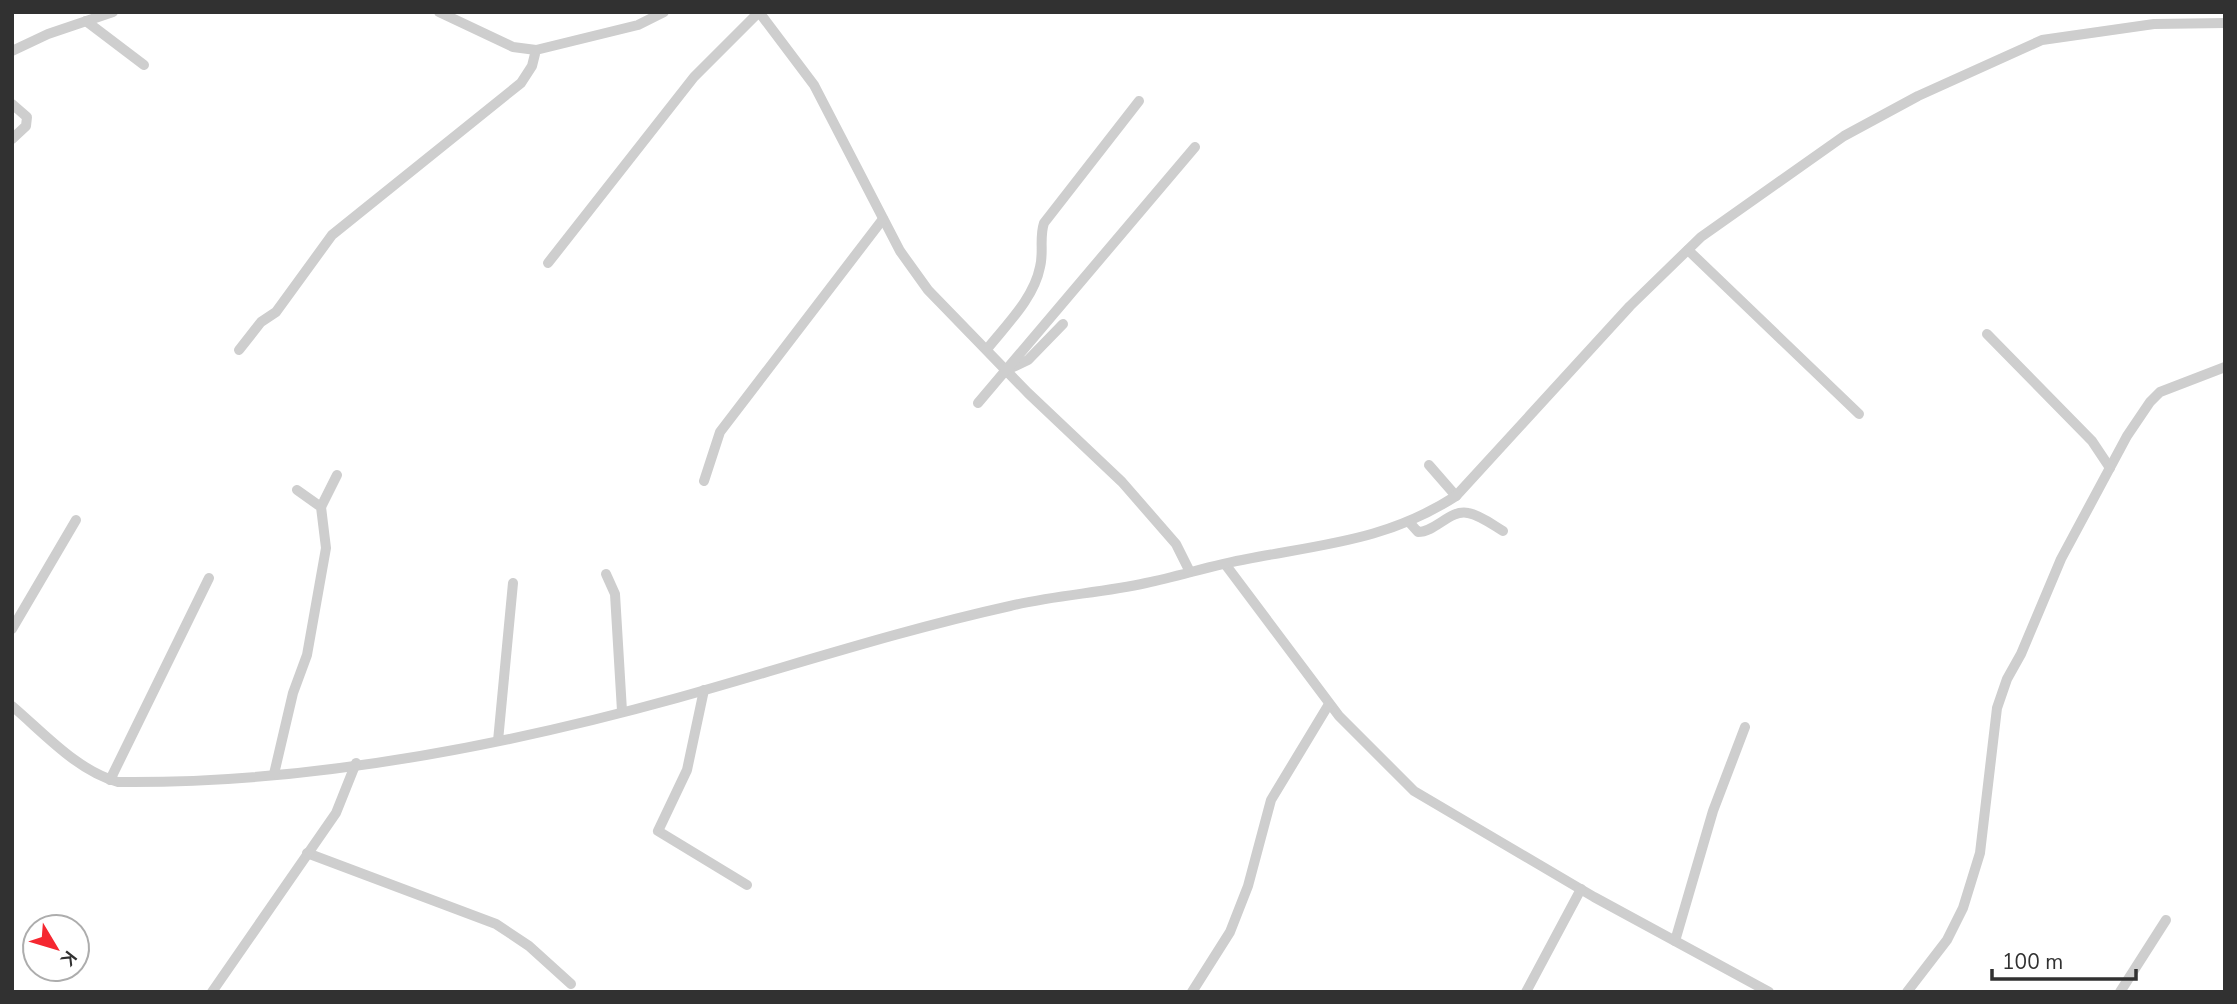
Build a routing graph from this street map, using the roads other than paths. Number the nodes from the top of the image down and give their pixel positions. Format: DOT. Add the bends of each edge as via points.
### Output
graph roads {
  1 [pos="113,12"];
  2 [pos="439,12"];
  3 [pos="664,12"];
  4 [pos="759,12"];
  5 [pos="86,21"];
  6 [pos="2225,23"];
  7 [pos="536,50"];
  8 [pos="12,51"];
  9 [pos="144,65"];
  10 [pos="1139,101"];
  11 [pos="12,104"];
  12 [pos="12,139"];
  13 [pos="1195,147"];
  14 [pos="883,219"];
  15 [pos="1688,250"];
  16 [pos="548,263"];
  17 [pos="1063,324"];
  18 [pos="1986,334"];
  19 [pos="987,349"];
  20 [pos="239,350"];
  21 [pos="2225,367"];
  22 [pos="1007,370"];
  23 [pos="978,403"];
  24 [pos="1859,414"];
  25 [pos="1429,465"];
  26 [pos="2110,468"];
  27 [pos="337,475"];
  28 [pos="704,481"];
  29 [pos="297,490"];
  30 [pos="1457,496"];
  31 [pos="320,507"];
  32 [pos="76,520"];
  33 [pos="1409,522"];
  34 [pos="1503,531"];
  35 [pos="1225,564"];
  36 [pos="1191,572"];
  37 [pos="606,574"];
  38 [pos="209,578"];
  39 [pos="513,583"];
  40 [pos="12,629"];
  41 [pos="704,690"];
  42 [pos="1329,704"];
  43 [pos="12,706"];
  44 [pos="622,711"];
  45 [pos="1745,727"];
  46 [pos="498,741"];
  47 [pos="356,763"];
  48 [pos="274,774"];
  49 [pos="110,779"];
  50 [pos="307,853"];
  51 [pos="747,886"];
  52 [pos="1581,889"];
  53 [pos="2166,920"];
  54 [pos="1675,941"];
  55 [pos="571,984"];
  56 [pos="212,992"];
  57 [pos="1192,992"];
  58 [pos="1526,992"];
  59 [pos="1769,992"];
  60 [pos="1907,992"];
  61 [pos="2120,992"];
  1 -- 5 [label="street"];
  2 -- 7 [label="street" via="513,47"];
  3 -- 7 [label="street" via="638,25"];
  4 -- 14 [label="street" via="814,85"];
  4 -- 16 [label="street" via="694,77"];
  5 -- 8 [label="street"];
  5 -- 9 [label="street"];
  6 -- 15 [label="street" via="2154,24 2042,40 1918,96 1844,136"];
  7 -- 20 [label="street" via="521,83 332,234 276,312 261,322"];
  10 -- 19 [label="street" via="1044,223 1034,287"];
  11 -- 12 [label="street" via="27,117 26,126"];
  13 -- 22 [label="street"];
  14 -- 19 [label="street" via="928,290"];
  14 -- 28 [label="street" via="720,432"];
  15 -- 24 [label="street"];
  15 -- 30 [label="street" via="1630,306"];
  17 -- 22 [label="street" via="1028,360"];
  18 -- 26 [label="street" via="2092,441"];
  19 -- 22 [label="street"];
  21 -- 26 [label="street" via="2160,392"];
  22 -- 23 [label="street"];
  22 -- 36 [label="street" via="1152,514"];
  25 -- 30 [label="street"];
  26 -- 60 [label="street" via="2061,559 1997,708 1980,853 1963,908 1947,940"];
  27 -- 31 [label="street"];
  29 -- 31 [label="street"];
  30 -- 33 [label="street"];
  31 -- 48 [label="street" via="326,548 307,655"];
  32 -- 40 [label="street"];
  33 -- 34 [label="street" via="1418,533 1428,532 1457,514 1468,513"];
  33 -- 35 [label="street" via="1345,543"];
  35 -- 36 [label="street"];
  35 -- 42 [label="street"];
  36 -- 41 [label="street" via="1013,605"];
  37 -- 44 [label="street" via="615,594"];
  38 -- 49 [label="street"];
  39 -- 46 [label="street"];
  41 -- 44 [label="street"];
  41 -- 51 [label="street" via="687,770 658,831"];
  42 -- 52 [label="street" via="1414,790"];
  42 -- 57 [label="street" via="1271,800 1248,886 1230,932"];
  43 -- 49 [label="street" via="78,762"];
  44 -- 46 [label="street"];
  45 -- 54 [label="street" via="1713,811"];
  46 -- 47 [label="street"];
  47 -- 48 [label="street"];
  47 -- 50 [label="street" via="335,813"];
  48 -- 49 [label="street" via="153,782"];
  50 -- 55 [label="street" via="496,924"];
  50 -- 56 [label="street"];
  52 -- 54 [label="street"];
  52 -- 58 [label="street"];
  53 -- 61 [label="street"];
  54 -- 59 [label="street"];
}
